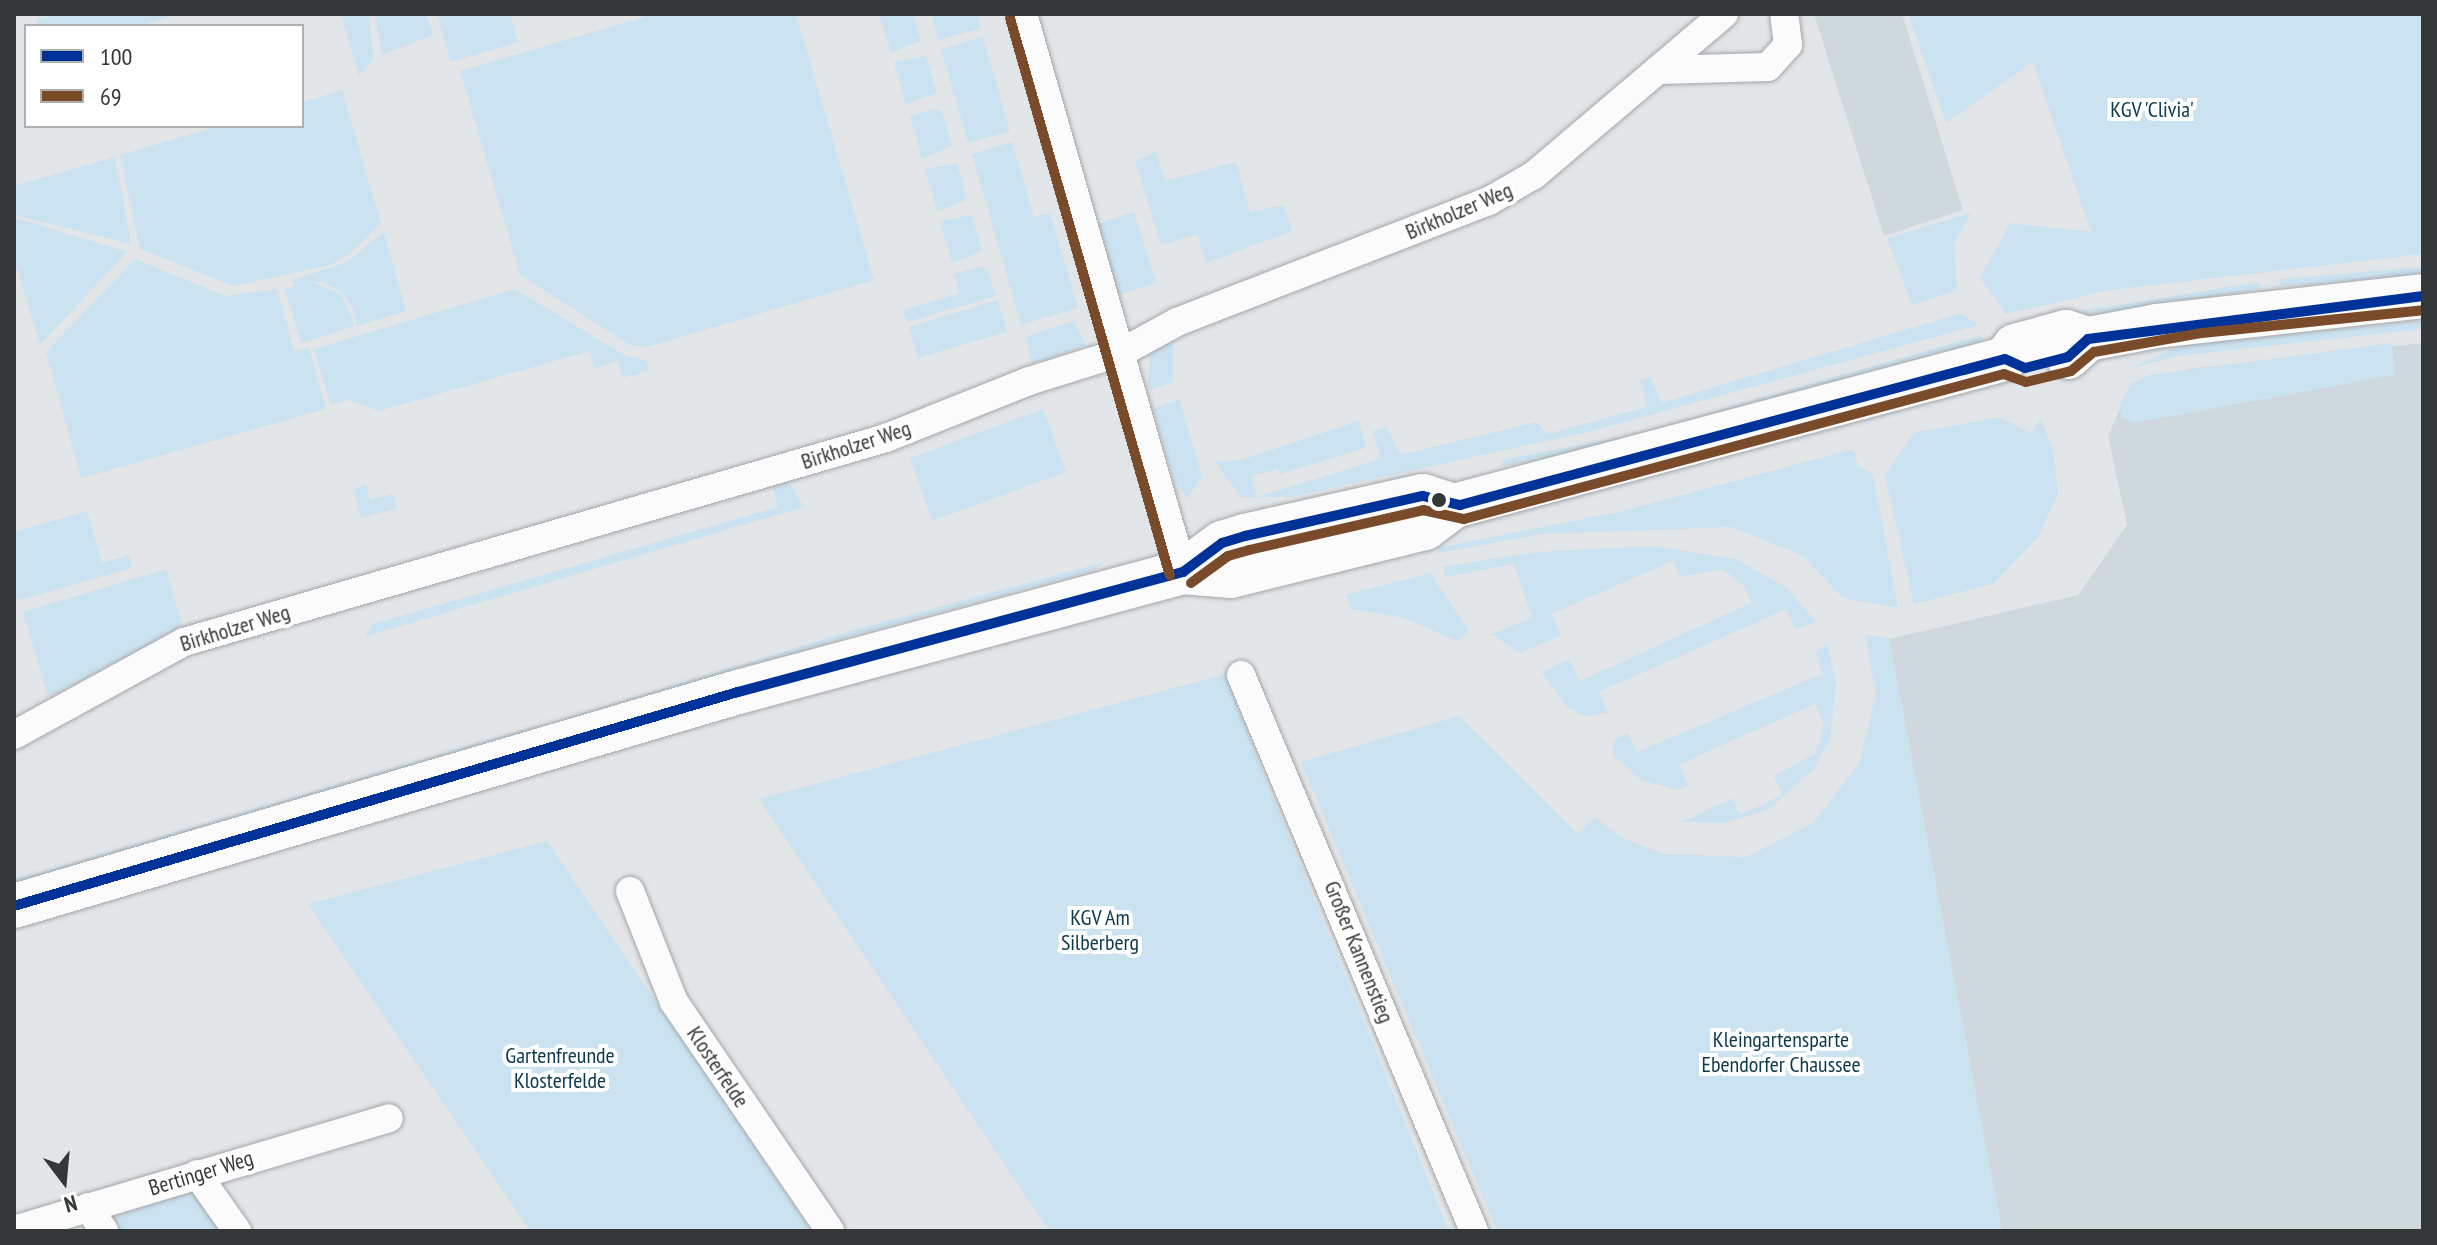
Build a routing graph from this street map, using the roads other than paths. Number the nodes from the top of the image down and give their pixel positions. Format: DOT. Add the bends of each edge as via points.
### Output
graph roads {
  1 [pos="1023,14"];
  2 [pos="1724,14"];
  3 [pos="1784,14"];
  4 [pos="1658,70"];
  5 [pos="2423,296"];
  6 [pos="1122,352"];
  7 [pos="1183,572"];
  8 [pos="1241,675"];
  9 [pos="14,735"];
  10 [pos="630,891"];
  11 [pos="14,906"];
  12 [pos="389,1118"];
  13 [pos="197,1174"];
  14 [pos="88,1207"];
  15 [pos="14,1230"];
  16 [pos="104,1231"];
  17 [pos="237,1231"];
  18 [pos="830,1231"];
  19 [pos="1474,1231"];
  1 -- 6 [label="street"];
  2 -- 4 [label="street, Birkholzer Weg"];
  3 -- 4 [label="street" via="1788,45 1768,67"];
  4 -- 6 [label="street, Birkholzer Weg" via="1504,194 1177,322"];
  5 -- 7 [label="main road" via="2200,319 2088,339 2068,357 2025,368 2005,359 1454,506 1425,528 1231,576"];
  6 -- 7 [label="street"];
  6 -- 9 [label="street, Birkholzer Weg" via="1029,381 886,438 184,642"];
  7 -- 11 [label="main road" via="738,692"];
  8 -- 19 [label="street, Großer Kannenstieg"];
  10 -- 18 [label="street, Klosterfelde" via="674,1002"];
  12 -- 13 [label="street, Bertinger Weg"];
  13 -- 14 [label="street, Bertinger Weg"];
  13 -- 17 [label="street"];
  14 -- 15 [label="street, Bertinger Weg"];
  14 -- 16 [label="street"];
}
